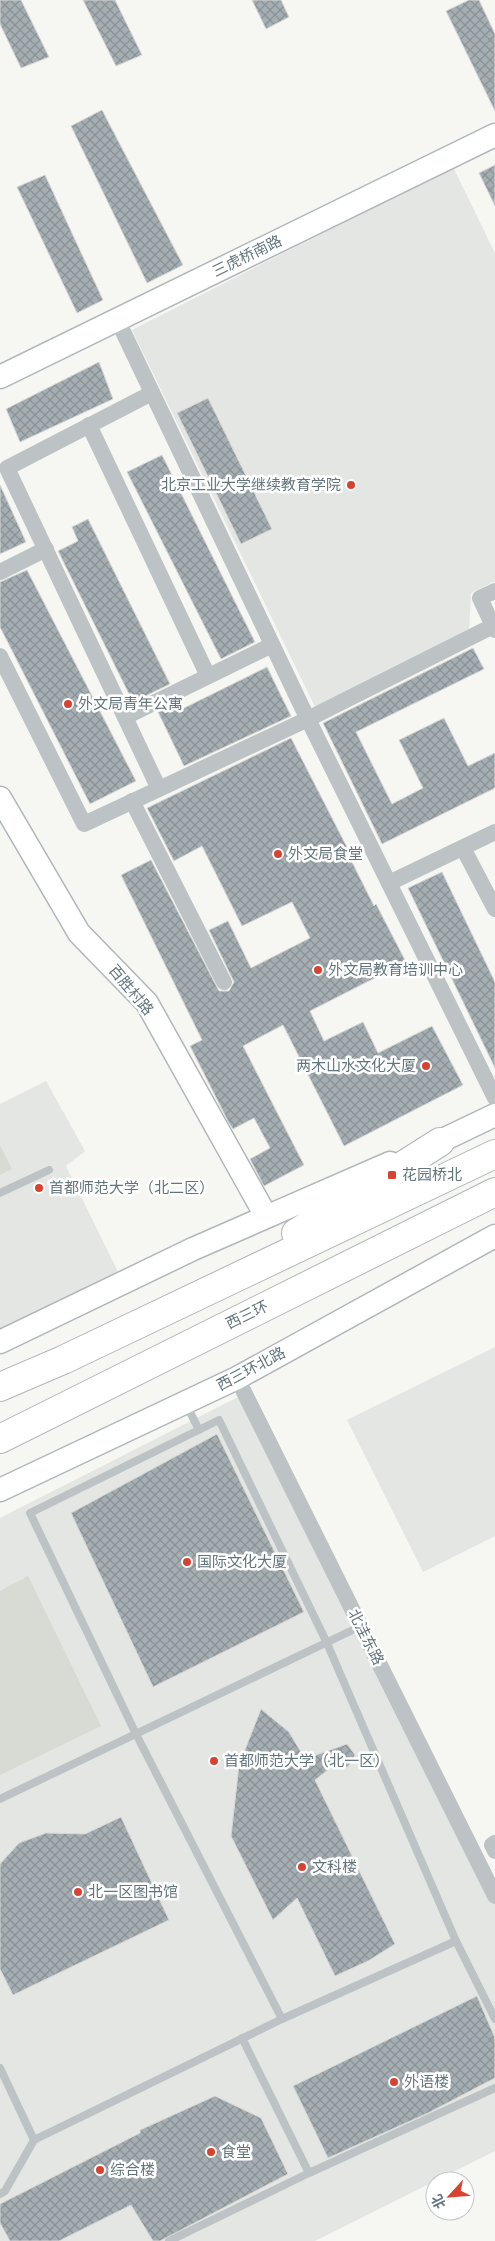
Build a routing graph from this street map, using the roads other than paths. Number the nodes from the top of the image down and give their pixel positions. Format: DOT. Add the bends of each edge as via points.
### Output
graph roads {
  1 [pos="495,135"];
  2 [pos="117,320"];
  3 [pos="0,377"];
  4 [pos="152,393"];
  5 [pos="89,425"];
  6 [pos="46,549"];
  7 [pos="0,572"];
  8 [pos="495,591"];
  9 [pos="494,628"];
  10 [pos="272,645"];
  11 [pos="0,656"];
  12 [pos="208,676"];
  13 [pos="125,717"];
  14 [pos="308,719"];
  15 [pos="159,789"];
  16 [pos="0,798"];
  17 [pos="132,801"];
  18 [pos="495,832"];
  19 [pos="463,848"];
  20 [pos="389,883"];
  21 [pos="495,910"];
  22 [pos="224,982"];
  23 [pos="495,1098"];
  24 [pos="495,1115"];
  25 [pos="440,1142"];
  26 [pos="495,1154"];
  27 [pos="49,1170"];
  28 [pos="495,1192"];
  29 [pos="0,1193"];
  30 [pos="266,1216"];
  31 [pos="495,1236"];
  32 [pos="186,1301"];
  33 [pos="0,1342"];
  34 [pos="63,1360"];
  35 [pos="237,1378"];
  36 [pos="0,1388"];
  37 [pos="0,1396"];
  38 [pos="83,1396"];
  39 [pos="186,1402"];
  40 [pos="0,1430"];
  41 [pos="199,1430"];
  42 [pos="0,1439"];
  43 [pos="0,1490"];
  44 [pos="361,1626"];
  45 [pos="326,1641"];
  46 [pos="136,1734"];
  47 [pos="0,1799"];
  48 [pos="495,1843"];
  49 [pos="495,1851"];
  50 [pos="495,1896"];
  51 [pos="456,1941"];
  52 [pos="282,2019"];
  53 [pos="495,2019"];
  54 [pos="242,2038"];
  55 [pos="0,2068"];
  56 [pos="495,2088"];
  57 [pos="34,2140"];
  58 [pos="309,2173"];
  59 [pos="0,2194"];
  60 [pos="168,2241"];
  1 -- 2 [label="street, 三虎桥南路"];
  2 -- 3 [label="street, 三虎桥南路"];
  2 -- 4 [label="street"];
  4 -- 5 [label="street"];
  4 -- 10 [label="street"];
  5 -- 6 [label="street" via="7,468"];
  5 -- 12 [label="street"];
  6 -- 7 [label="street"];
  6 -- 13 [label="street"];
  8 -- 9 [label="street" via="480,598"];
  9 -- 14 [label="street"];
  10 -- 12 [label="street"];
  10 -- 14 [label="street"];
  11 -- 17 [label="street" via="84,824"];
  12 -- 13 [label="street"];
  13 -- 15 [label="street"];
  14 -- 15 [label="street"];
  14 -- 20 [label="street"];
  15 -- 17 [label="street"];
  16 -- 30 [label="street, 百胜村路" via="80,933 147,1003"];
  17 -- 22 [label="street"];
  18 -- 19 [label="street"];
  19 -- 20 [label="street"];
  19 -- 21 [label="street"];
  20 -- 23 [label="street"];
  24 -- 25 [label="street"];
  25 -- 30 [label="street"];
  25 -- 32 [label="highway"];
  26 -- 32 [label="highway"];
  27 -- 29 [label="lane"];
  28 -- 38 [label="highway, 西三环"];
  30 -- 33 [label="street"];
  31 -- 35 [label="street, 西三环北路"];
  32 -- 34 [label="highway"];
  34 -- 36 [label="highway"];
  34 -- 37 [label="highway"];
  35 -- 39 [label="street, 西三环北路"];
  35 -- 44 [label="street, 北洼东路"];
  38 -- 40 [label="highway"];
  38 -- 42 [label="highway, 西三环"];
  39 -- 41 [label="lane"];
  39 -- 43 [label="street, 西三环北路"];
  41 -- 45 [label="lane" via="219,1420"];
  41 -- 46 [label="lane" via="30,1513"];
  44 -- 45 [label="lane"];
  44 -- 50 [label="street, 北洼东路"];
  45 -- 46 [label="lane"];
  45 -- 51 [label="lane"];
  46 -- 47 [label="lane"];
  46 -- 52 [label="lane"];
  48 -- 49 [label="street" via="492,1845"];
  51 -- 52 [label="lane"];
  51 -- 53 [label="lane"];
  52 -- 54 [label="lane"];
  54 -- 57 [label="lane"];
  54 -- 58 [label="lane"];
  55 -- 57 [label="lane"];
  56 -- 58 [label="lane"];
  57 -- 59 [label="lane" via="5,2191"];
  58 -- 60 [label="lane"];
}
